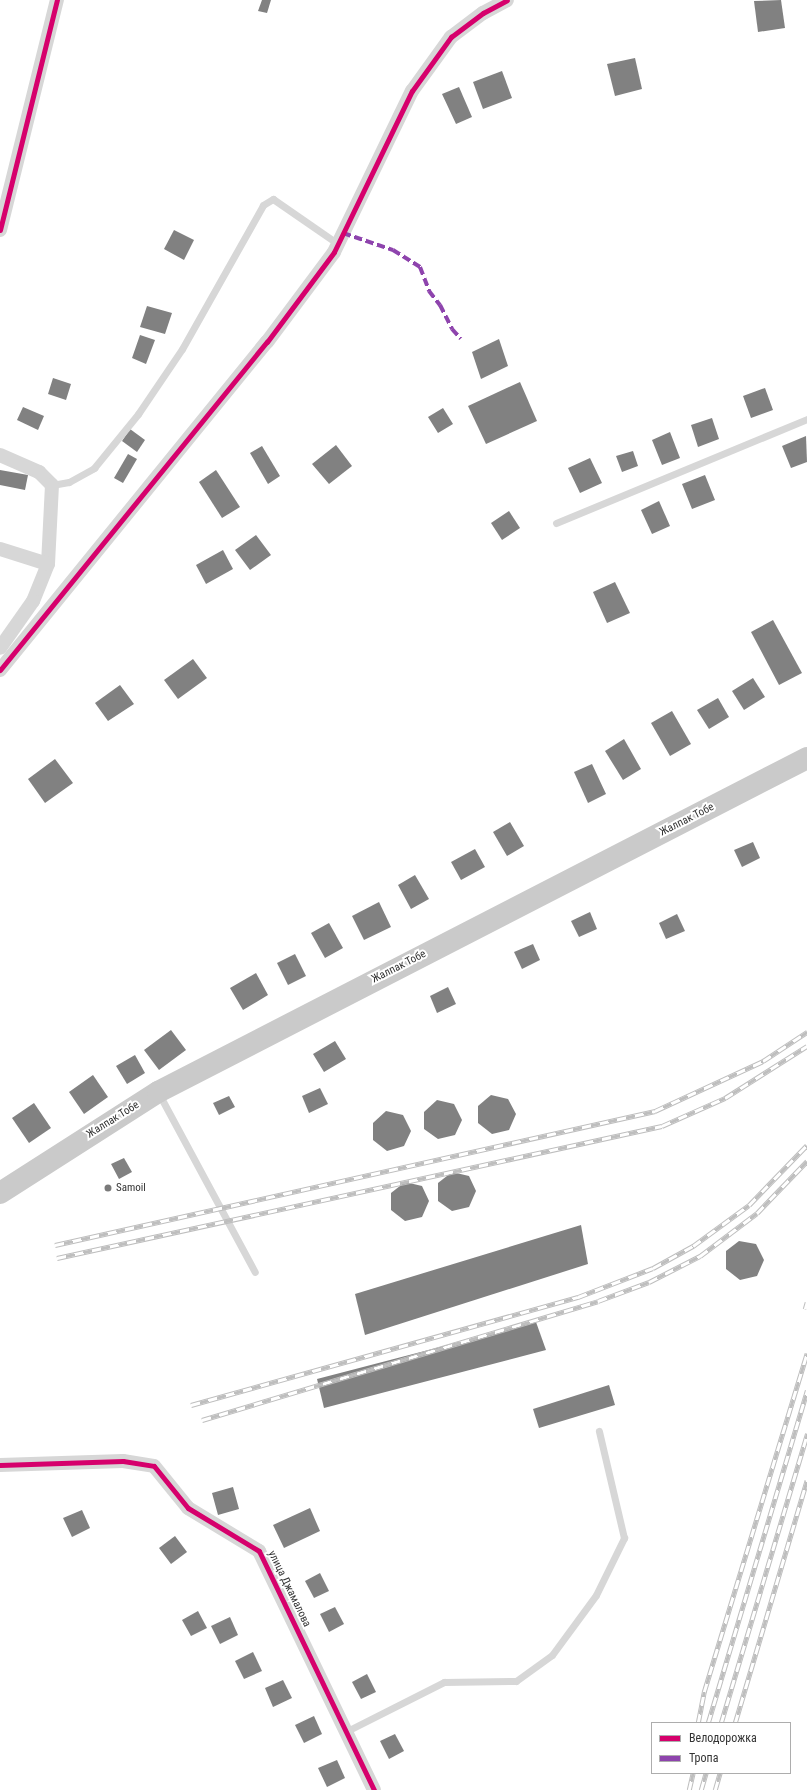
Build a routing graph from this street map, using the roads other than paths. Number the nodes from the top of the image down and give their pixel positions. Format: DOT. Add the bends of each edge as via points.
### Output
graph roads {
  1 [pos="57,0"];
  2 [pos="507,0"];
  3 [pos="0,230"];
  4 [pos="338,244"];
  5 [pos="807,419"];
  6 [pos="0,455"];
  7 [pos="52,485"];
  8 [pos="556,523"];
  9 [pos="0,549"];
  10 [pos="48,564"];
  11 [pos="0,648"];
  12 [pos="0,670"];
  13 [pos="807,758"];
  14 [pos="158,1092"];
  15 [pos="0,1193"];
  16 [pos="255,1272"];
  17 [pos="599,1431"];
  18 [pos="0,1465"];
  19 [pos="347,1731"];
  20 [pos="374,1790"];
  1 -- 3 [label="street"];
  2 -- 4 [label="street" via="483,13 451,37 412,91"];
  4 -- 7 [label="lane" via="273,199 262,205 182,349 138,414 94,468 69,482"];
  4 -- 12 [label="street" via="267,342"];
  5 -- 8 [label="lane"];
  6 -- 7 [label="street" via="39,472"];
  7 -- 10 [label="street"];
  9 -- 10 [label="street"];
  10 -- 11 [label="street" via="33,601"];
  13 -- 14 [label="main road, Жалпак Тобе"];
  14 -- 15 [label="main road, Жалпак Тобе"];
  14 -- 16 [label="lane"];
  17 -- 19 [label="lane" via="624,1538 596,1595 552,1655 516,1681 444,1682"];
  18 -- 19 [label="street, улица Джамалова" via="123,1461 154,1466 188,1508 259,1551"];
  19 -- 20 [label="street, улица Джамалова"];
}
